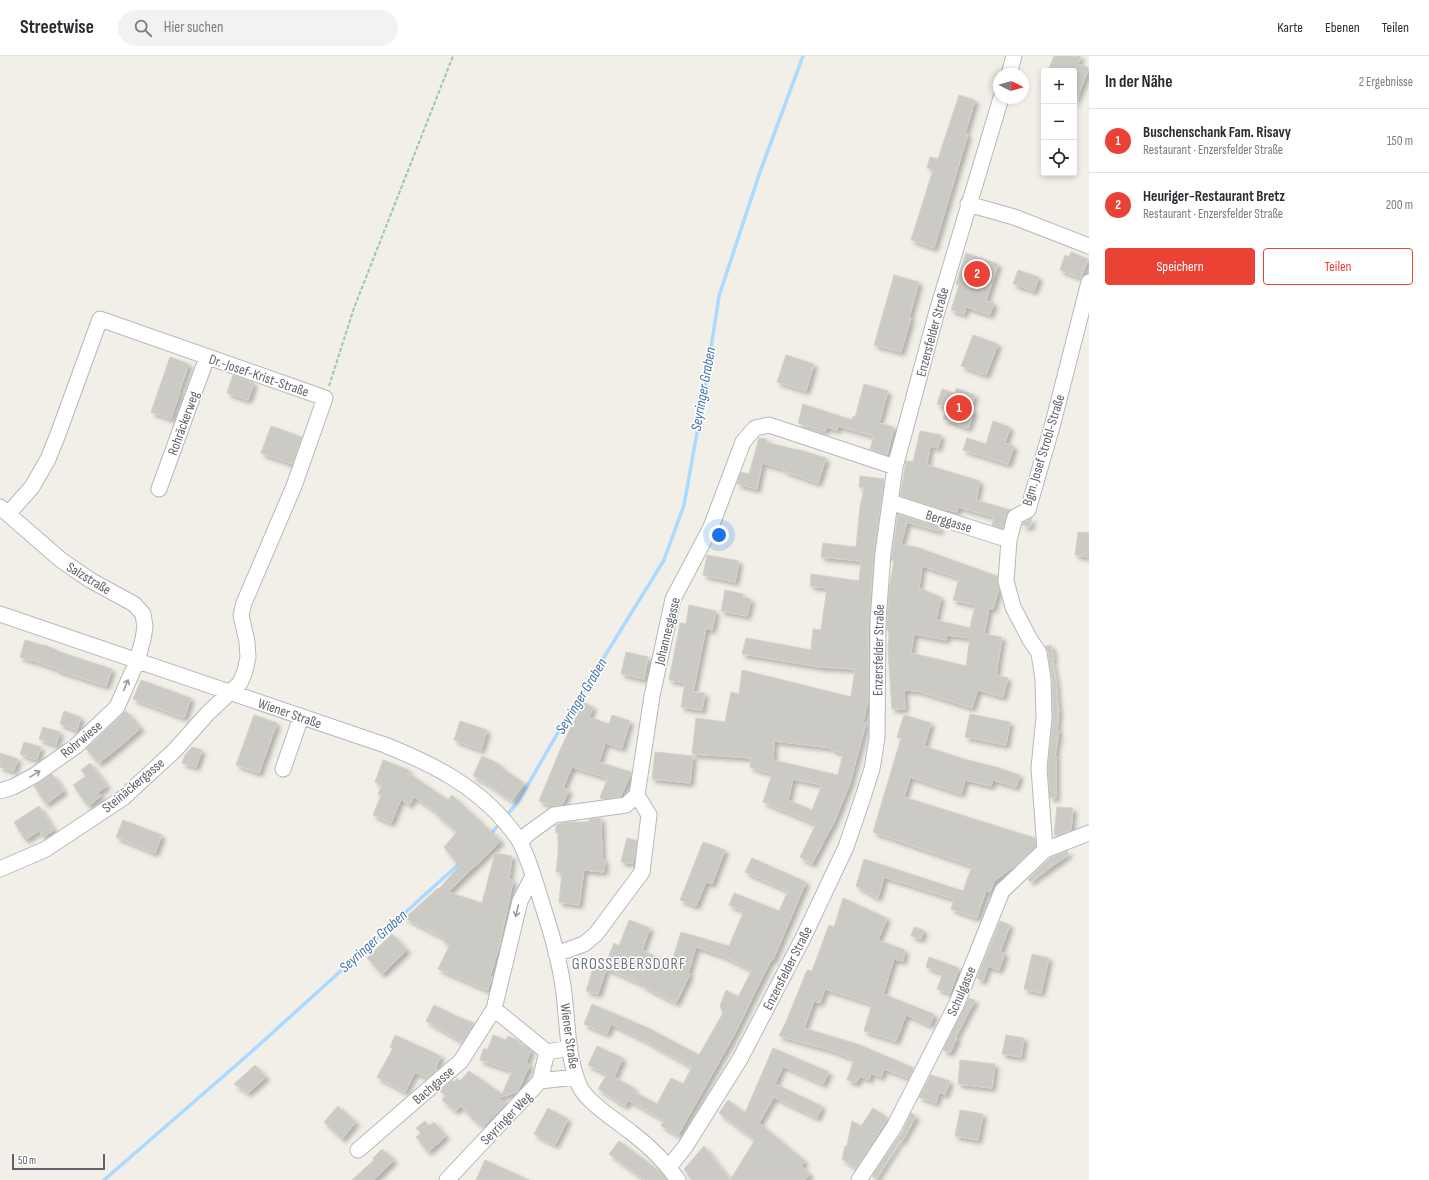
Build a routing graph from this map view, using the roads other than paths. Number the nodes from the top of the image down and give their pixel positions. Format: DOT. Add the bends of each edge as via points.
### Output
graph roads {
  1 [pos="1014,56"];
  2 [pos="1011,68"];
  3 [pos="999,104"];
  4 [pos="968,204"];
  5 [pos="1089,246"];
  6 [pos="1089,282"];
  7 [pos="207,357"];
  8 [pos="896,467"];
  9 [pos="159,489"];
  10 [pos="890,502"];
  11 [pos="4,511"];
  12 [pos="1009,540"];
  13 [pos="0,614"];
  14 [pos="136,661"];
  15 [pos="229,692"];
  16 [pos="301,717"];
  17 [pos="283,769"];
  18 [pos="0,791"];
  19 [pos="637,794"];
  20 [pos="1089,833"];
  21 [pos="517,838"];
  22 [pos="1045,850"];
  23 [pos="0,869"];
  24 [pos="534,876"];
  25 [pos="556,954"];
  26 [pos="494,1009"];
  27 [pos="570,1048"];
  28 [pos="547,1052"];
  29 [pos="576,1077"];
  30 [pos="540,1081"];
  31 [pos="358,1150"];
  32 [pos="669,1167"];
  33 [pos="446,1180"];
  34 [pos="678,1180"];
  35 [pos="859,1180"];
  1 -- 2 [label="street"];
  3 -- 4 [label="street, Enzersfelder Straße"];
  4 -- 5 [label="street" via="1014,217"];
  4 -- 8 [label="street, Enzersfelder Straße"];
  6 -- 12 [label="street, Bgm. Josef Strobl-Straße" via="1028,510 1015,517"];
  7 -- 9 [label="street, Rohräckerweg"];
  7 -- 11 [label="street, Dr.-Josef-Krist-Straße" via="100,319 48,459 32,487"];
  7 -- 15 [label="street, Dr.-Josef-Krist-Straße" via="325,398 294,486 244,603 241,615 247,642 246,670 240,683"];
  8 -- 10 [label="street, Enzersfelder Straße"];
  8 -- 19 [label="street, Johannesgasse" via="769,426 755,428 743,442 711,527 673,599 652,696"];
  10 -- 12 [label="street, Berggasse"];
  10 -- 32 [label="street, Enzersfelder Straße" via="878,621 877,738 872,768 861,803 846,847 803,938 740,1059 685,1147"];
  11 -- 14 [label="street, Salzstraße" via="61,560 90,580 127,599 139,609 143,614 145,627"];
  12 -- 22 [label="street, Bgm. Josef Strobl-Straße" via="1006,581 1013,607 1039,653 1043,679 1044,718 1039,768"];
  13 -- 14 [label="street, Wiener Straße"];
  14 -- 15 [label="street, Wiener Straße"];
  18 -- 14 [label="street, Rohrwiese, one-way" via="35,775 70,750 117,707"];
  15 -- 16 [label="street, Wiener Straße"];
  15 -- 23 [label="street, Steinäckergasse" via="175,750 123,798 46,849"];
  16 -- 17 [label="street"];
  16 -- 21 [label="street, Wiener Straße" via="414,756 442,771 466,786 497,812"];
  19 -- 21 [label="street" via="626,805 554,815 529,833"];
  19 -- 25 [label="street" via="649,815 642,872 596,934 584,944"];
  20 -- 22 [label="street, Schulgasse"];
  21 -- 24 [label="street, Wiener Straße"];
  22 -- 35 [label="street, Schulgasse" via="1002,891 957,1003 894,1127"];
  24 -- 25 [label="street, Wiener Straße"];
  24 -- 26 [label="street, one-way" via="520,901"];
  25 -- 27 [label="street, Wiener Straße"];
  26 -- 28 [label="street"];
  26 -- 31 [label="street, Bachgasse" via="461,1061"];
  27 -- 28 [label="street"];
  27 -- 29 [label="street, Wiener Straße"];
  28 -- 30 [label="street"];
  29 -- 30 [label="street, Seyringer Weg"];
  29 -- 32 [label="street, Wiener Straße" via="587,1097 651,1148"];
  30 -- 33 [label="street, Seyringer Weg"];
  32 -- 34 [label="street, Wiener Straße"];
}
